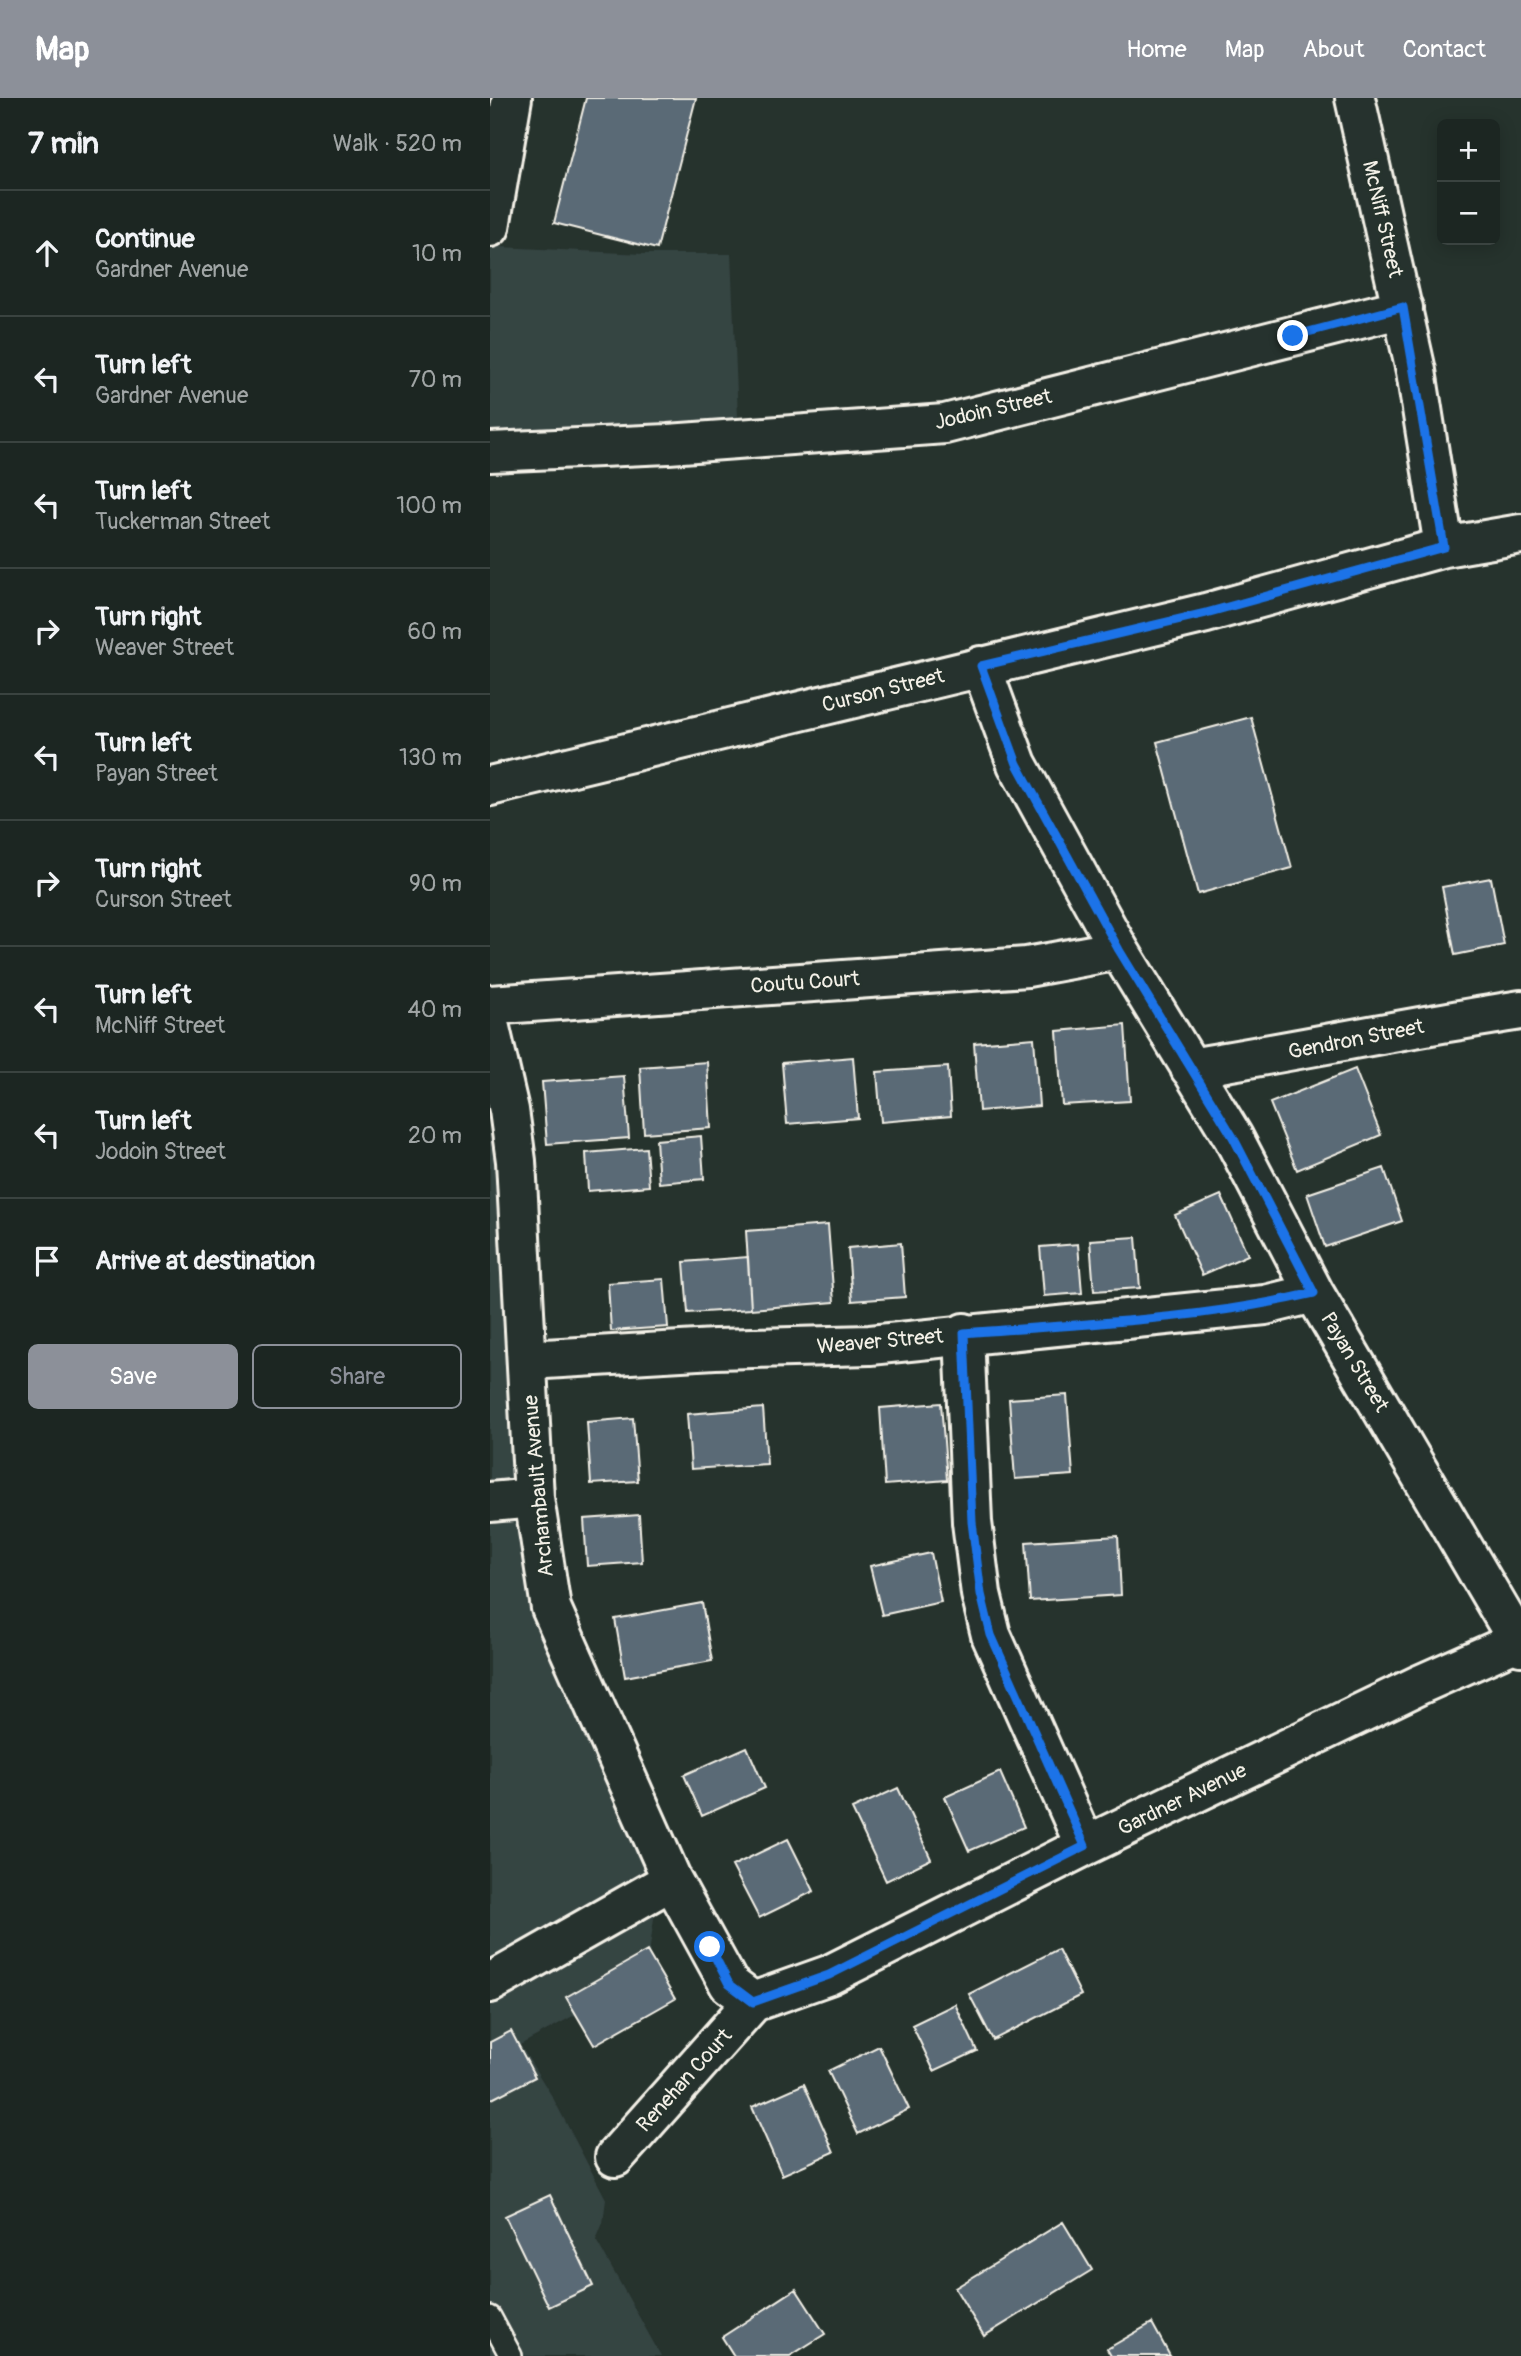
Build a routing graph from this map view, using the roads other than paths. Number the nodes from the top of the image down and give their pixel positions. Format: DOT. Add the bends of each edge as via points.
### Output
graph roads {
  1 [pos="512,98"];
  2 [pos="1359,99"];
  3 [pos="490,227"];
  4 [pos="1403,307"];
  5 [pos="490,452"];
  6 [pos="1521,534"];
  7 [pos="1444,547"];
  8 [pos="981,666"];
  9 [pos="490,786"];
  10 [pos="1119,950"];
  11 [pos="490,1005"];
  12 [pos="1521,1010"];
  13 [pos="490,1028"];
  14 [pos="1190,1068"];
  15 [pos="1314,1293"];
  16 [pos="964,1333"];
  17 [pos="528,1360"];
  18 [pos="534,1498"];
  19 [pos="490,1502"];
  20 [pos="1520,1643"];
  21 [pos="1085,1846"];
  22 [pos="672,1880"];
  23 [pos="490,1983"];
  24 [pos="753,2002"];
  25 [pos="615,2157"];
  26 [pos="490,2317"];
  27 [pos="511,2356"];
  1 -- 3 [label="street"];
  2 -- 4 [label="street, McNiff Street"];
  4 -- 5 [label="street, Jodoin Street" via="945,424"];
  4 -- 7 [label="street, McNiff Street"];
  6 -- 7 [label="street, Curson Street"];
  7 -- 8 [label="street, Curson Street" via="1206,613"];
  8 -- 9 [label="street, Curson Street"];
  8 -- 10 [label="street, Payan Street" via="1017,764"];
  10 -- 11 [label="street, Coutu Court" via="1027,967"];
  10 -- 14 [label="street, Payan Street"];
  12 -- 14 [label="street, Gendron Street"];
  13 -- 17 [label="street, Archambault Avenue" via="516,1161"];
  14 -- 15 [label="street, Payan Street" via="1233,1137"];
  15 -- 16 [label="street, Weaver Street" via="1265,1305 1197,1313"];
  15 -- 20 [label="street, Payan Street"];
  16 -- 17 [label="street, Weaver Street" via="870,1345"];
  16 -- 21 [label="street" via="972,1522 981,1594 991,1635"];
  17 -- 18 [label="street, Archambault Avenue"];
  18 -- 19 [label="street"];
  18 -- 22 [label="street, Archambault Avenue" via="551,1608"];
  20 -- 21 [label="street, Gardner Avenue" via="1419,1685"];
  21 -- 24 [label="street, Gardner Avenue" via="829,1975"];
  22 -- 23 [label="street"];
  22 -- 24 [label="street" via="729,1984"];
  24 -- 25 [label="street, Renehan Court"];
  26 -- 27 [label="lane"];
}
